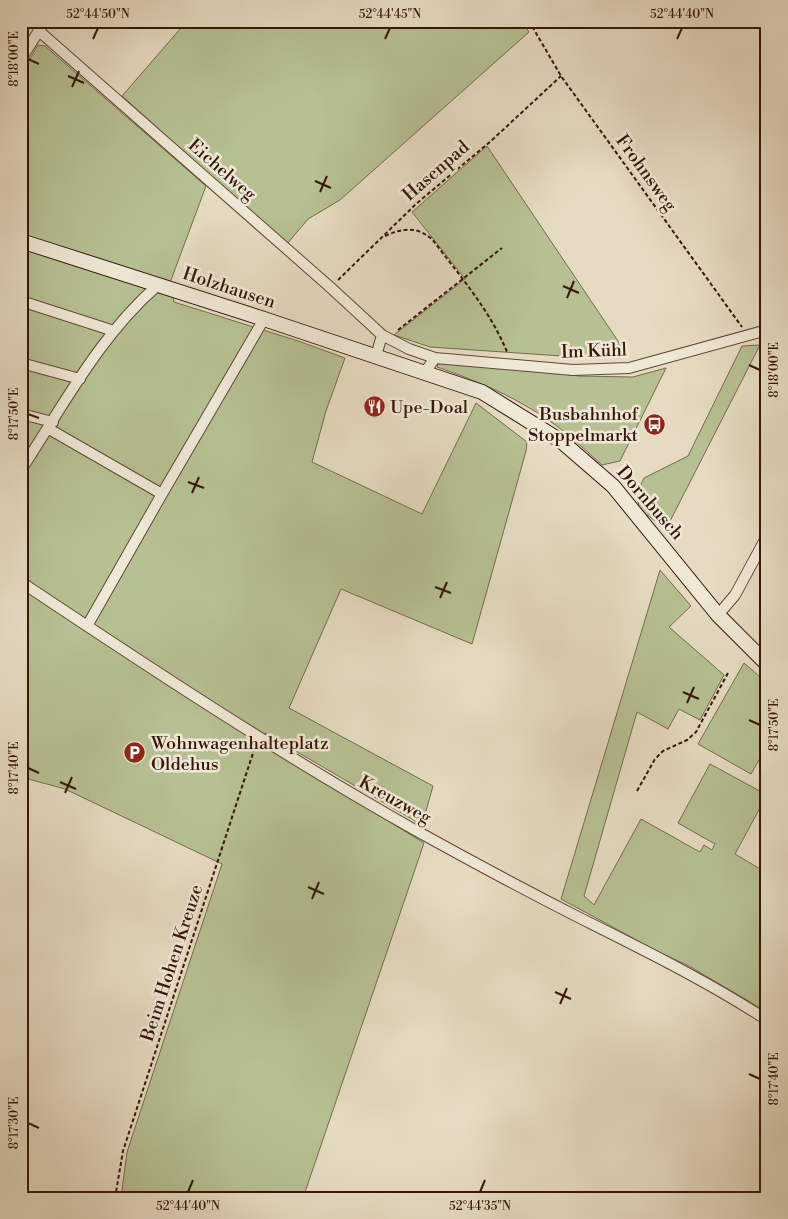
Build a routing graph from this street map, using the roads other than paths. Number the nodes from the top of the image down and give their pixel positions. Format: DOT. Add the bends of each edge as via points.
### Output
graph roads {
  1 [pos="45,21"];
  2 [pos="39,32"];
  3 [pos="26,41"];
  4 [pos="21,58"];
  5 [pos="21,241"];
  6 [pos="158,285"];
  7 [pos="21,301"];
  8 [pos="264,319"];
  9 [pos="767,330"];
  10 [pos="114,331"];
  11 [pos="385,337"];
  12 [pos="376,356"];
  13 [pos="435,358"];
  14 [pos="21,363"];
  15 [pos="425,372"];
  16 [pos="80,379"];
  17 [pos="21,414"];
  18 [pos="51,426"];
  19 [pos="21,470"];
  20 [pos="162,494"];
  21 [pos="767,536"];
  22 [pos="21,582"];
  23 [pos="718,616"];
  24 [pos="87,626"];
  25 [pos="767,664"];
  26 [pos="767,1020"];
  1 -- 2 [label="street"];
  2 -- 3 [label="street"];
  2 -- 11 [label="street, Eichelweg"];
  3 -- 4 [label="street"];
  5 -- 6 [label="street, Holzhausen"];
  6 -- 8 [label="street, Holzhausen"];
  6 -- 10 [label="street"];
  7 -- 10 [label="street"];
  8 -- 12 [label="street, Holzhausen"];
  8 -- 20 [label="street"];
  9 -- 13 [label="street, Im Kühl" via="628,368 573,370"];
  10 -- 16 [label="street"];
  11 -- 12 [label="street"];
  11 -- 13 [label="street, Eichelweg"];
  12 -- 15 [label="street, Holzhausen"];
  13 -- 15 [label="street"];
  14 -- 16 [label="street"];
  15 -- 23 [label="street, Dornbusch" via="482,392 560,441 613,486"];
  16 -- 18 [label="street"];
  17 -- 18 [label="street"];
  18 -- 19 [label="street"];
  18 -- 20 [label="street"];
  20 -- 24 [label="street"];
  21 -- 23 [label="street" via="735,595"];
  22 -- 24 [label="street, Kreuzweg"];
  23 -- 25 [label="street, Dornbusch"];
  24 -- 26 [label="street, Kreuzweg" via="340,788 690,974"];
}
